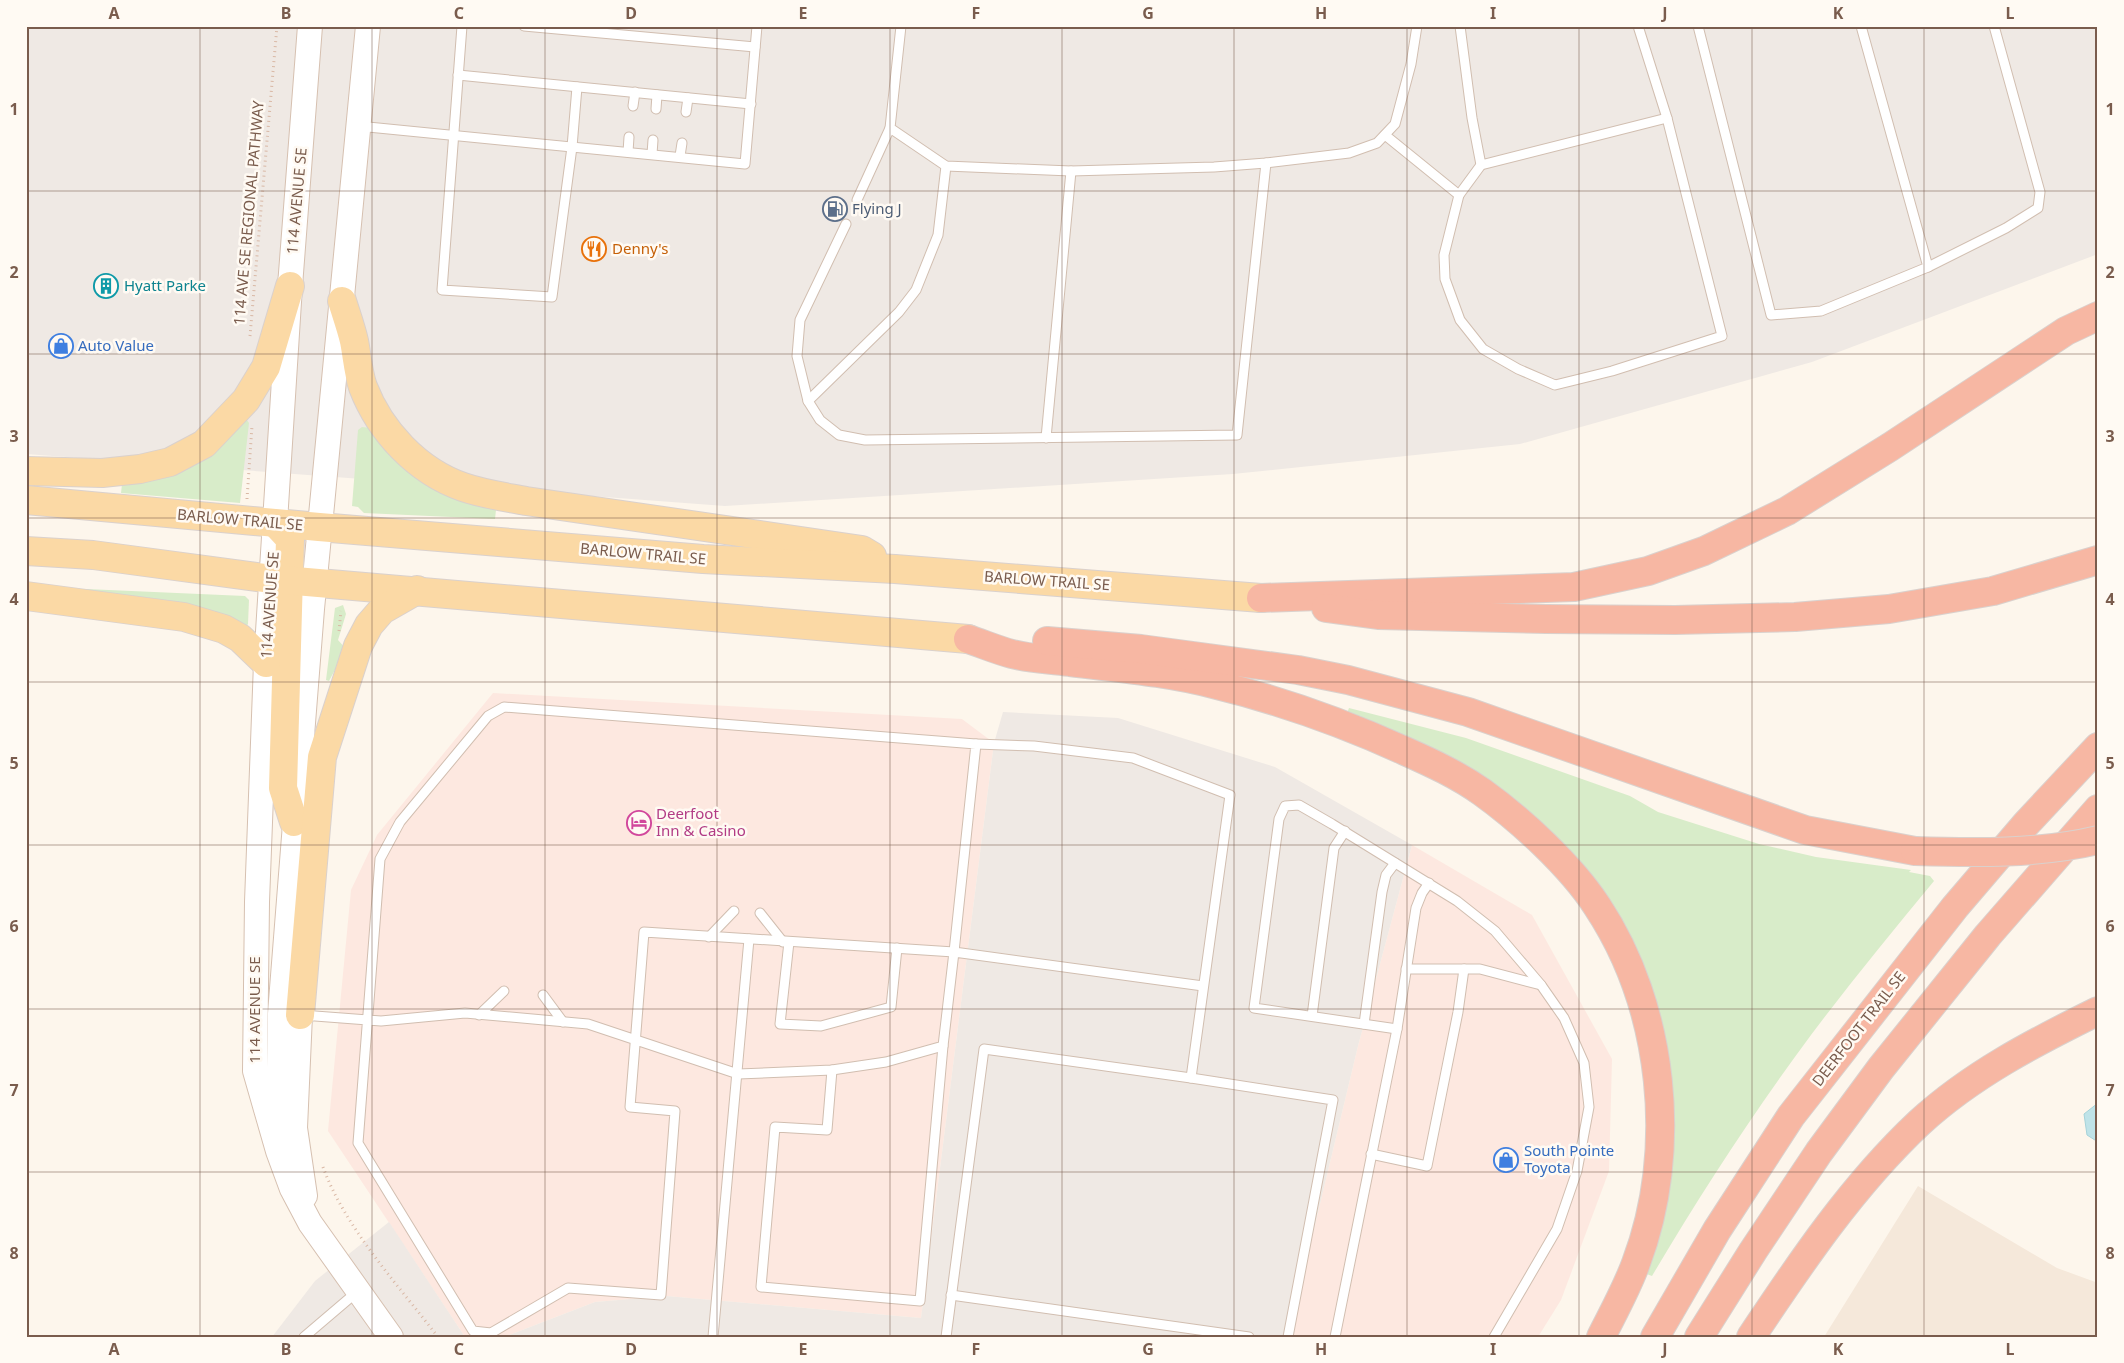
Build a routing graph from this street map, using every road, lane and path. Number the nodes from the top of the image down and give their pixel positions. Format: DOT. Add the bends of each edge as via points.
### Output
graph roads {
  1 [pos="277,26"];
  2 [pos="310,26"];
  3 [pos="462,26"];
  4 [pos="524,26"];
  5 [pos="757,26"];
  6 [pos="901,26"];
  7 [pos="1417,26"];
  8 [pos="1460,26"];
  9 [pos="1638,26"];
  10 [pos="1698,26"];
  11 [pos="1861,26"];
  12 [pos="1994,26"];
  13 [pos="371,33"];
  14 [pos="756,47"];
  15 [pos="458,75"];
  16 [pos="577,86"];
  17 [pos="635,92"];
  18 [pos="658,95"];
  19 [pos="688,98"];
  20 [pos="751,104"];
  21 [pos="633,106"];
  22 [pos="656,109"];
  23 [pos="686,112"];
  24 [pos="1667,118"];
  25 [pos="358,126"];
  26 [pos="890,128"];
  27 [pos="1385,135"];
  28 [pos="453,136"];
  29 [pos="629,137"];
  30 [pos="653,140"];
  31 [pos="682,143"];
  32 [pos="572,147"];
  33 [pos="628,152"];
  34 [pos="652,154"];
  35 [pos="680,156"];
  36 [pos="1266,163"];
  37 [pos="1481,165"];
  38 [pos="946,166"];
  39 [pos="1071,171"];
  40 [pos="1458,195"];
  41 [pos="858,200"];
  42 [pos="846,224"];
  43 [pos="1928,267"];
  44 [pos="290,286"];
  45 [pos="342,301"];
  46 [pos="2098,316"];
  47 [pos="249,342"];
  48 [pos="808,401"];
  49 [pos="252,420"];
  50 [pos="1046,438"];
  51 [pos="26,471"];
  52 [pos="26,500"];
  53 [pos="247,501"];
  54 [pos="276,524"];
  55 [pos="319,528"];
  56 [pos="26,551"];
  57 [pos="2098,560"];
  58 [pos="895,569"];
  59 [pos="292,580"];
  60 [pos="417,590"];
  61 [pos="26,596"];
  62 [pos="1261,598"];
  63 [pos="968,639"];
  64 [pos="266,662"];
  65 [pos="976,744"];
  66 [pos="2098,747"];
  67 [pos="2098,808"];
  68 [pos="294,822"];
  69 [pos="1345,831"];
  70 [pos="2098,840"];
  71 [pos="1395,863"];
  72 [pos="1429,883"];
  73 [pos="734,912"];
  74 [pos="760,913"];
  75 [pos="708,936"];
  76 [pos="750,940"];
  77 [pos="786,942"];
  78 [pos="897,948"];
  79 [pos="954,952"];
  80 [pos="1406,969"];
  81 [pos="1464,969"];
  82 [pos="1541,984"];
  83 [pos="1204,986"];
  84 [pos="504,991"];
  85 [pos="544,995"];
  86 [pos="2098,1011"];
  87 [pos="479,1014"];
  88 [pos="300,1015"];
  89 [pos="1312,1016"];
  90 [pos="368,1020"];
  91 [pos="563,1022"];
  92 [pos="1364,1024"];
  93 [pos="1397,1029"];
  94 [pos="635,1040"];
  95 [pos="942,1046"];
  96 [pos="832,1070"];
  97 [pos="738,1074"];
  98 [pos="1191,1078"];
  99 [pos="278,1151"];
  100 [pos="1371,1154"];
  101 [pos="322,1162"];
  102 [pos="310,1222"];
  103 [pos="358,1291"];
  104 [pos="951,1295"];
  105 [pos="304,1337"];
  106 [pos="391,1337"];
  107 [pos="438,1337"];
  108 [pos="713,1337"];
  109 [pos="946,1337"];
  110 [pos="1249,1337"];
  111 [pos="1288,1337"];
  112 [pos="1335,1337"];
  113 [pos="1494,1337"];
  114 [pos="1601,1337"];
  115 [pos="1655,1337"];
  116 [pos="1699,1337"];
  117 [pos="1751,1337"];
  1 -- 47 [label="path, 114 AVE SE REGIONAL PATHWAY"];
  2 -- 44 [label="main road, 114 AVENUE SE"];
  3 -- 15 [label="lane"];
  4 -- 14 [label="lane"];
  5 -- 14 [label="lane"];
  6 -- 26 [label="lane"];
  7 -- 27 [label="lane" via="1395,124"];
  8 -- 37 [label="lane"];
  9 -- 24 [label="lane"];
  10 -- 43 [label="lane" via="1770,315 1821,311"];
  11 -- 43 [label="lane"];
  12 -- 43 [label="lane" via="2040,192 2038,208"];
  13 -- 25 [label="main road, 114 AVENUE SE"];
  14 -- 20 [label="lane"];
  15 -- 16 [label="lane"];
  15 -- 28 [label="lane"];
  16 -- 17 [label="lane"];
  16 -- 32 [label="lane"];
  17 -- 18 [label="lane"];
  17 -- 21 [label="lane"];
  18 -- 19 [label="lane"];
  18 -- 22 [label="lane"];
  19 -- 20 [label="lane"];
  19 -- 23 [label="lane"];
  20 -- 35 [label="lane" via="745,164"];
  24 -- 37 [label="lane"];
  24 -- 40 [label="lane" via="1722,336 1554,385 1518,369 1483,349 1460,320 1445,279 1444,255"];
  25 -- 28 [label="lane"];
  25 -- 45 [label="main road, 114 AVENUE SE"];
  26 -- 38 [label="lane"];
  26 -- 41 [label="lane"];
  27 -- 36 [label="lane" via="1377,143 1349,153"];
  27 -- 40 [label="lane"];
  28 -- 32 [label="lane"];
  28 -- 32 [label="lane" via="442,290 552,297"];
  29 -- 33 [label="lane"];
  30 -- 34 [label="lane"];
  31 -- 35 [label="lane"];
  32 -- 33 [label="lane"];
  33 -- 34 [label="lane"];
  34 -- 35 [label="lane"];
  36 -- 39 [label="lane"];
  36 -- 50 [label="lane" via="1237,435"];
  37 -- 40 [label="lane"];
  38 -- 39 [label="lane"];
  38 -- 48 [label="lane" via="938,235 916,290"];
  39 -- 50 [label="lane"];
  42 -- 48 [label="lane" via="800,320 797,356"];
  44 -- 51 [label="main road" via="266,367 246,400 204,444 170,462 140,469 102,473"];
  44 -- 54 [label="main road, 114 AVENUE SE"];
  45 -- 55 [label="main road, 114 AVENUE SE"];
  45 -- 58 [label="main road" via="354,339 362,384 374,413 413,458 461,486 491,495 862,550"];
  46 -- 62 [label="highway" via="2066,331 1787,511 1704,551 1648,571 1574,587"];
  48 -- 50 [label="lane" via="820,420 839,434 865,440"];
  49 -- 53 [label="path"];
  52 -- 54 [label="main road, BARLOW TRAIL SE"];
  54 -- 55 [label="main road, BARLOW TRAIL SE"];
  54 -- 59 [label="main road" via="290,539"];
  55 -- 58 [label="main road, BARLOW TRAIL SE" via="703,558"];
  55 -- 59 [label="main road, 114 AVENUE SE"];
  56 -- 59 [label="main road" via="93,555"];
  57 -- 62 [label="highway" via="1993,591 1890,609 1795,617 1613,620 1378,615"];
  58 -- 62 [label="main road, BARLOW TRAIL SE"];
  59 -- 60 [label="main road"];
  59 -- 64 [label="main road, 114 AVENUE SE"];
  59 -- 68 [label="main road" via="283,788"];
  60 -- 63 [label="main road"];
  60 -- 88 [label="main road" via="382,610 369,625 358,646 322,757"];
  61 -- 64 [label="main road" via="184,617 224,629 240,638"];
  63 -- 70 [label="highway, bridge" via="1011,637 1141,649 1348,680 1468,712 1805,830 1915,850 2032,849"];
  63 -- 114 [label="highway" via="1014,654 1211,683 1344,725 1444,769 1481,791 1521,823 1575,878 1597,906 1631,969 1652,1044 1660,1117 1655,1185 1646,1229 1636,1264"];
  64 -- 99 [label="main road, 114 AVENUE SE" via="257,902 255,1071"];
  65 -- 79 [label="lane"];
  65 -- 83 [label="lane" via="1053,748 1133,758 1230,795"];
  65 -- 90 [label="lane" via="504,707 488,716 400,822 380,859"];
  66 -- 115 [label="highway, DEERFOOT TRAIL SE" via="1955,907 1791,1116 1717,1230"];
  67 -- 116 [label="highway" via="1988,934 1882,1068 1819,1152"];
  68 -- 99 [label="main road, 114 AVENUE SE" via="280,1014"];
  69 -- 71 [label="lane"];
  69 -- 89 [label="lane" via="1334,848"];
  69 -- 89 [label="lane" via="1298,805 1285,806 1279,818 1254,1008"];
  71 -- 72 [label="lane"];
  71 -- 92 [label="lane" via="1386,875 1382,892"];
  72 -- 80 [label="lane" via="1416,908"];
  72 -- 82 [label="lane" via="1495,931"];
  73 -- 75 [label="lane"];
  74 -- 77 [label="lane"];
  75 -- 76 [label="lane"];
  75 -- 94 [label="lane" via="644,932"];
  76 -- 77 [label="lane"];
  76 -- 97 [label="lane"];
  77 -- 78 [label="lane"];
  77 -- 78 [label="lane" via="780,1024 821,1026 891,1007"];
  78 -- 79 [label="lane"];
  79 -- 83 [label="lane"];
  79 -- 95 [label="lane"];
  80 -- 81 [label="lane"];
  80 -- 93 [label="lane"];
  81 -- 82 [label="lane" via="1480,969"];
  81 -- 100 [label="lane" via="1427,1166"];
  82 -- 113 [label="lane" via="1564,1018 1584,1063 1589,1107 1577,1172 1557,1229"];
  83 -- 98 [label="lane"];
  84 -- 87 [label="lane"];
  85 -- 91 [label="lane"];
  86 -- 117 [label="highway" via="2044,1037 1989,1070 1920,1122 1847,1202"];
  87 -- 90 [label="lane"];
  87 -- 91 [label="lane"];
  88 -- 90 [label="lane"];
  88 -- 102 [label="main road" via="295,1128"];
  89 -- 92 [label="lane"];
  90 -- 94 [label="lane" via="358,1143 473,1331 491,1332 568,1288 661,1295 675,1111 630,1107"];
  91 -- 94 [label="lane" via="588,1024"];
  92 -- 93 [label="lane"];
  93 -- 100 [label="lane"];
  94 -- 97 [label="lane"];
  95 -- 96 [label="lane" via="886,1062"];
  95 -- 96 [label="lane" via="920,1301 761,1287 775,1127 827,1130"];
  96 -- 97 [label="lane"];
  97 -- 108 [label="lane"];
  98 -- 104 [label="lane" via="984,1049"];
  98 -- 111 [label="lane" via="1333,1100"];
  99 -- 102 [label="main road, 114 AVENUE SE" via="292,1189"];
  100 -- 112 [label="lane"];
  101 -- 107 [label="path" via="340,1204 359,1233"];
  102 -- 103 [label="main road, 114 AVENUE SE"];
  103 -- 105 [label="lane"];
  103 -- 106 [label="main road, 114 AVENUE SE"];
  104 -- 109 [label="lane"];
  104 -- 110 [label="lane"];
}
